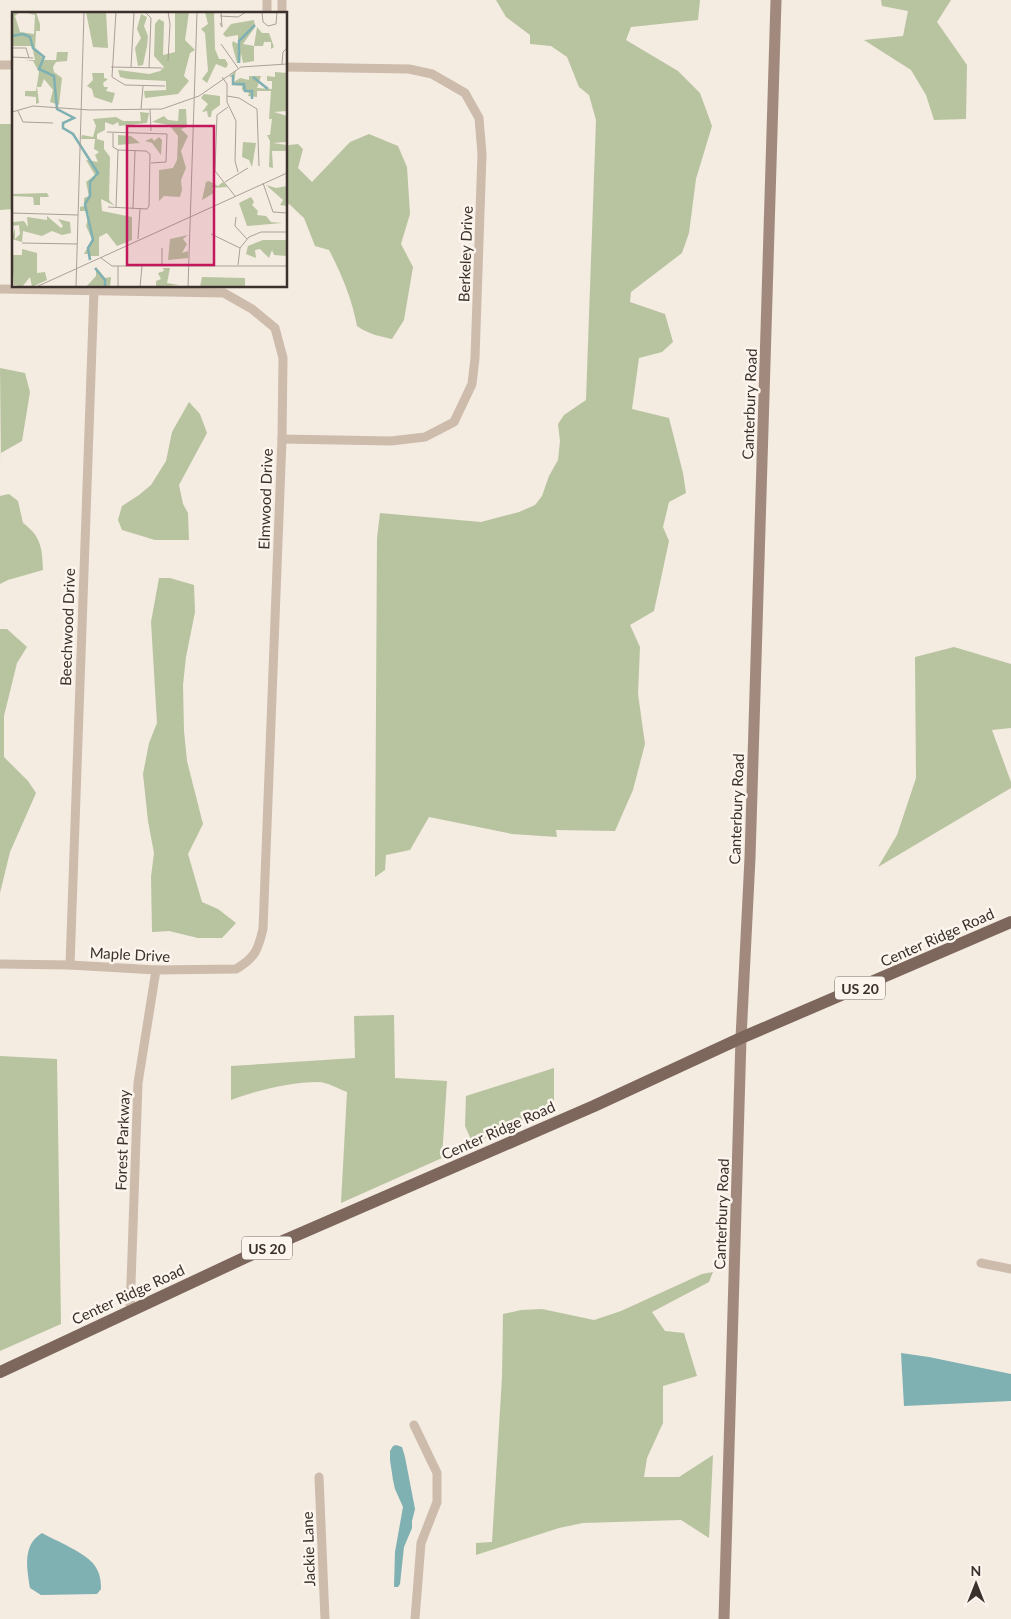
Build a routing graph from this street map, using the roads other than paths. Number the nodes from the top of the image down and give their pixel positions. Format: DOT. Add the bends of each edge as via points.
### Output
graph roads {
  1 [pos="776,0"];
  2 [pos="288,67"];
  3 [pos="0,289"];
  4 [pos="94,290"];
  5 [pos="282,439"];
  6 [pos="1011,922"];
  7 [pos="253,956"];
  8 [pos="0,964"];
  9 [pos="70,965"];
  10 [pos="156,970"];
  11 [pos="741,1038"];
  12 [pos="981,1263"];
  13 [pos="1011,1269"];
  14 [pos="130,1312"];
  15 [pos="0,1372"];
  16 [pos="414,1425"];
  17 [pos="319,1477"];
  18 [pos="325,1619"];
  19 [pos="415,1619"];
  20 [pos="724,1619"];
  1 -- 11 [label="street, Canterbury Road" via="750,858"];
  2 -- 5 [label="street, Berkeley Drive" via="409,69 432,74 465,94 479,118 482,154 475,358 472,384 454,422 425,437 391,441"];
  3 -- 4 [label="street, Elmwood Drive"];
  4 -- 5 [label="street, Elmwood Drive" via="224,293 252,309 275,328 283,358"];
  4 -- 9 [label="street, Beechwood Drive"];
  5 -- 7 [label="street, Elmwood Drive" via="263,929 259,947"];
  6 -- 11 [label="main road, Center Ridge Road / US 20"];
  7 -- 10 [label="street, Maple Drive" via="236,969"];
  8 -- 9 [label="street, Maple Drive"];
  9 -- 10 [label="street, Maple Drive"];
  10 -- 14 [label="street, Forest Parkway" via="138,1083"];
  11 -- 14 [label="main road, Center Ridge Road / US 20"];
  11 -- 20 [label="street, Canterbury Road"];
  12 -- 13 [label="street"];
  14 -- 15 [label="main road, Center Ridge Road / US 20"];
  16 -- 19 [label="street" via="437,1473 437,1502 421,1543"];
  17 -- 18 [label="street, Jackie Lane"];
}
